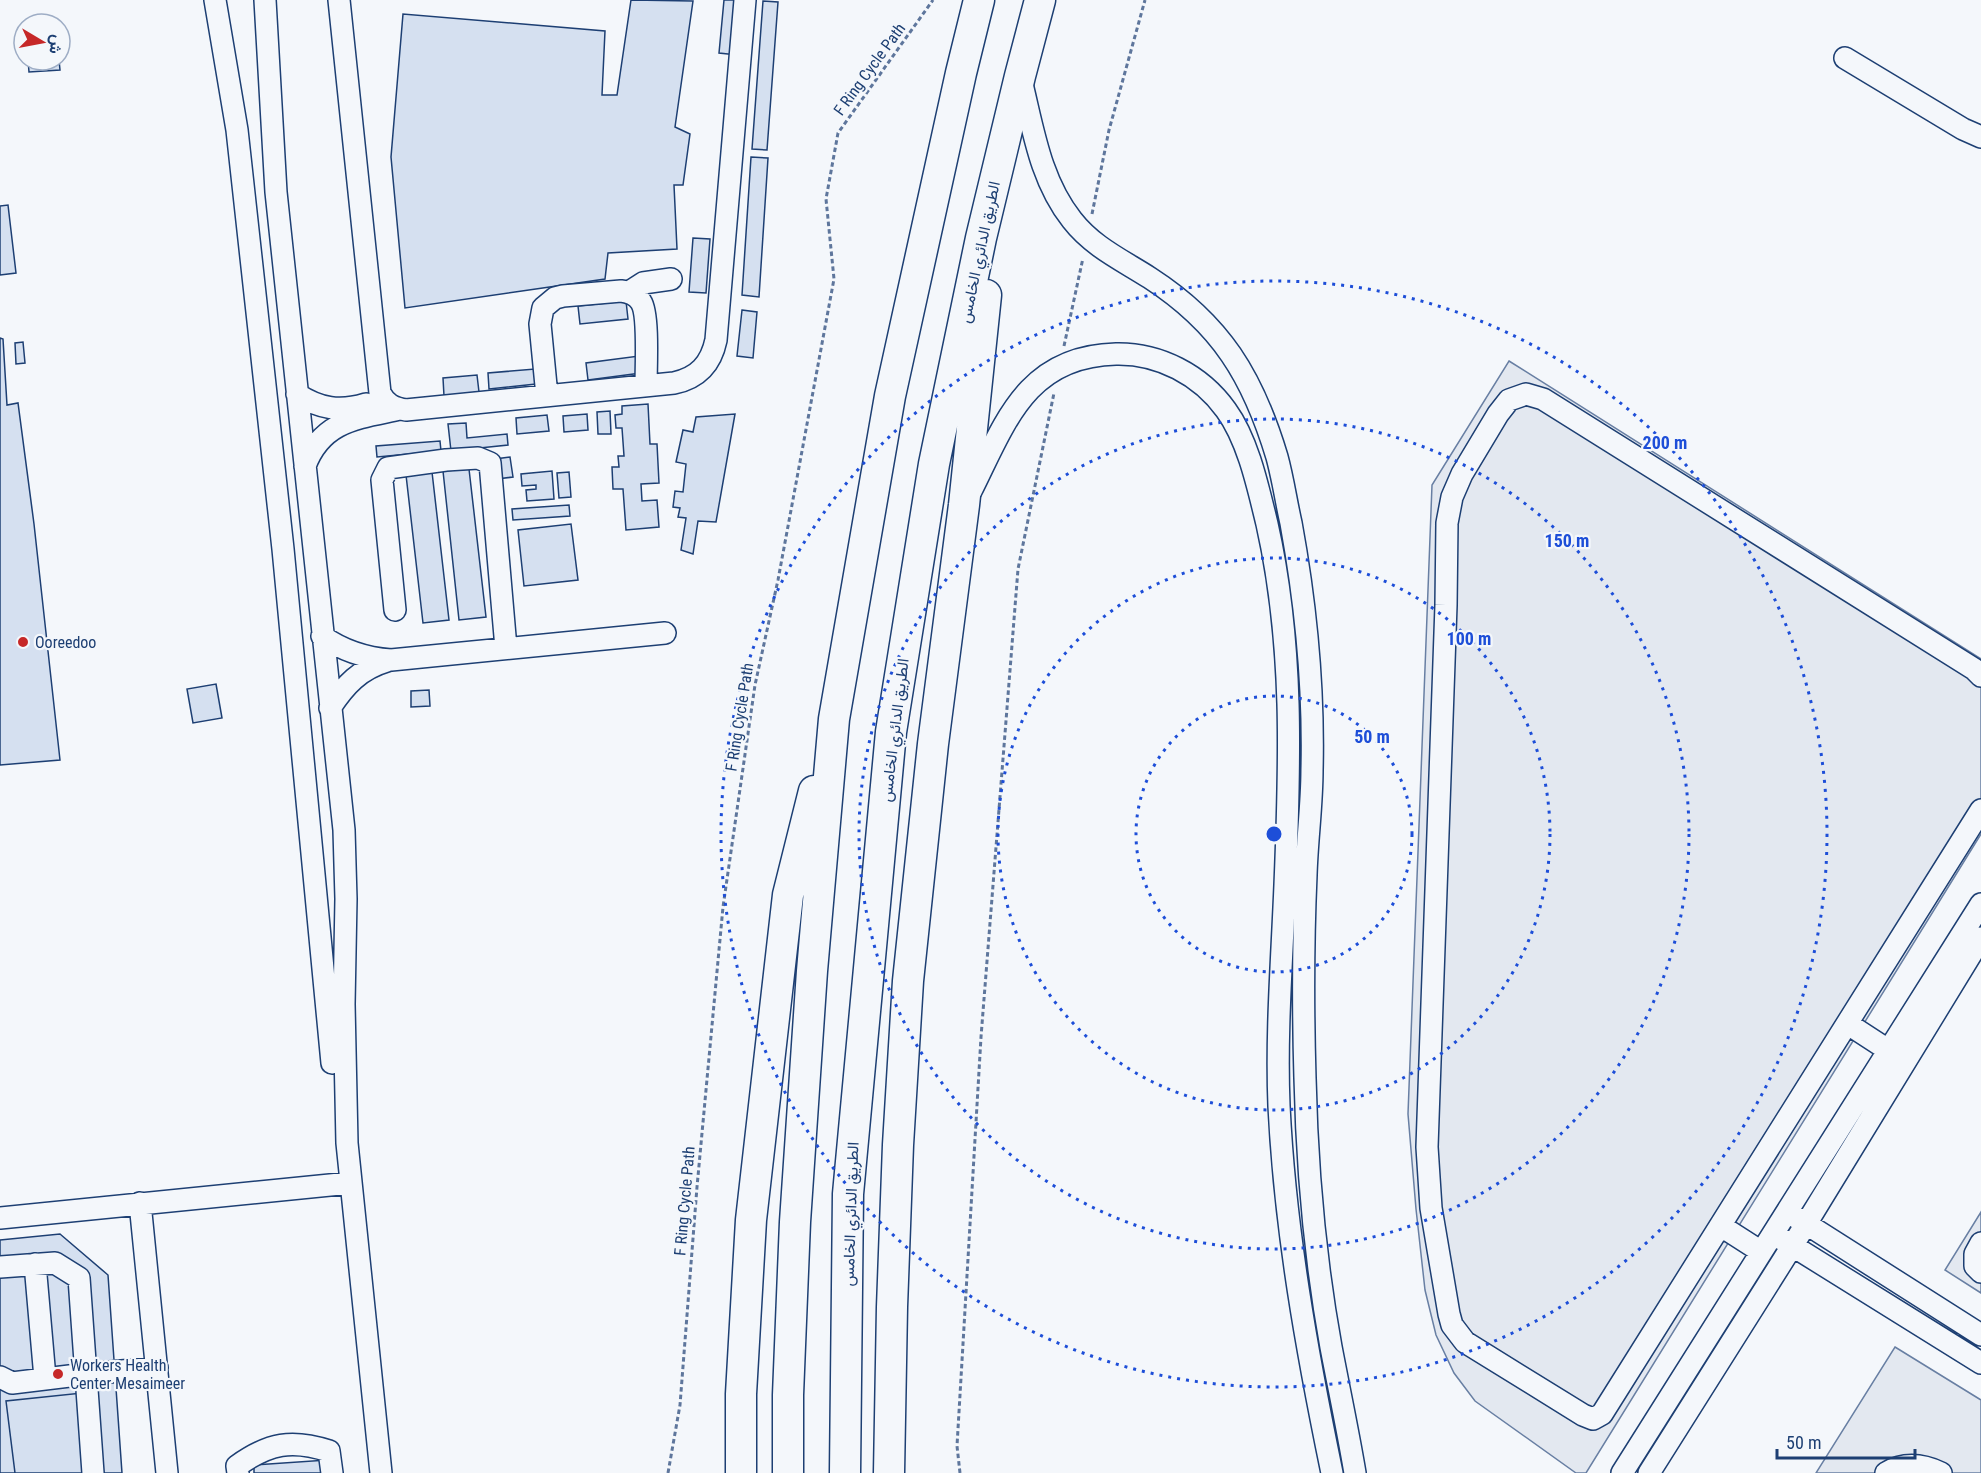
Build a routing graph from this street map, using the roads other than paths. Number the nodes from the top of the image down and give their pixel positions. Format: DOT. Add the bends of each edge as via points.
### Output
graph roads {
  1 [pos="215,0"];
  2 [pos="228,0"];
  3 [pos="250,0"];
  4 [pos="264,0"];
  5 [pos="339,0"];
  6 [pos="745,0"];
  7 [pos="968,0"];
  8 [pos="980,0"];
  9 [pos="1040,0"];
  10 [pos="1845,58"];
  11 [pos="962,72"];
  12 [pos="1020,76"];
  13 [pos="237,130"];
  14 [pos="271,131"];
  15 [pos="1981,137"];
  16 [pos="1002,149"];
  17 [pos="671,279"];
  18 [pos="629,292"];
  19 [pos="646,385"];
  20 [pos="297,394"];
  21 [pos="547,396"];
  22 [pos="392,404"];
  23 [pos="305,466"];
  24 [pos="1285,494"];
  25 [pos="1262,501"];
  26 [pos="964,505"];
  27 [pos="395,610"];
  28 [pos="666,633"];
  29 [pos="322,636"];
  30 [pos="506,648"];
  31 [pos="390,660"];
  32 [pos="1981,676"];
  33 [pos="330,708"];
  34 [pos="834,719"];
  35 [pos="1981,810"];
  36 [pos="1981,904"];
  37 [pos="1981,938"];
  38 [pos="1848,1024"];
  39 [pos="1888,1050"];
  40 [pos="347,1143"];
  41 [pos="350,1183"];
  42 [pos="140,1203"];
  43 [pos="1786,1211"];
  44 [pos="0,1218"];
  45 [pos="1806,1224"];
  46 [pos="1721,1226"];
  47 [pos="1772,1233"];
  48 [pos="1981,1243"];
  49 [pos="1792,1245"];
  50 [pos="1760,1251"];
  51 [pos="35,1264"];
  52 [pos="0,1267"];
  53 [pos="1981,1272"];
  54 [pos="1981,1335"];
  55 [pos="1981,1363"];
  56 [pos="157,1368"];
  57 [pos="86,1374"];
  58 [pos="0,1377"];
  59 [pos="45,1378"];
  60 [pos="93,1473"];
  61 [pos="167,1473"];
  62 [pos="238,1473"];
  63 [pos="332,1473"];
  64 [pos="381,1473"];
  65 [pos="741,1473"];
  66 [pos="788,1473"];
  67 [pos="845,1473"];
  68 [pos="889,1473"];
  69 [pos="1332,1473"];
  70 [pos="1355,1473"];
  71 [pos="1622,1473"];
  72 [pos="1649,1473"];
  73 [pos="1886,1473"];
  74 [pos="1941,1473"];
  1 -- 13 [label="street"];
  2 -- 13 [label="street" via="238,80"];
  3 -- 14 [label="street" via="259,85"];
  4 -- 14 [label="street"];
  5 -- 22 [label="street" via="380,393"];
  6 -- 19 [label="street" via="714,351 695,376 674,383"];
  7 -- 11 [label="street"];
  8 -- 11 [label="highway"];
  9 -- 12 [label="highway, الطريق الدائري الخامس"];
  10 -- 15 [label="street"];
  11 -- 34 [label="highway" via="890,396"];
  12 -- 16 [label="highway, الطريق الدائري الخامس"];
  12 -- 24 [label="street" via="1043,167 1073,222 1111,255 1175,296 1223,341 1256,398"];
  13 -- 40 [label="street" via="283,549 336,1107"];
  14 -- 20 [label="street"];
  16 -- 26 [label="highway"];
  16 -- 67 [label="highway, الطريق الدائري الخامس" via="934,464 891,732 848,1194"];
  17 -- 18 [label="street" via="643,283"];
  18 -- 19 [label="street" via="637,296 645,311"];
  18 -- 21 [label="street" via="563,296 543,308 540,324"];
  19 -- 21 [label="street"];
  20 -- 22 [label="street" via="324,408"];
  20 -- 23 [label="street"];
  21 -- 22 [label="street"];
  22 -- 23 [label="street" via="332,429 315,445"];
  23 -- 29 [label="street"];
  24 -- 25 [label="street"];
  24 -- 70 [label="street" via="1300,574 1311,702 1312,772 1303,976 1309,1168 1331,1347"];
  25 -- 26 [label="street" via="1243,441 1215,396 1188,374 1155,360 1120,354 1088,357 1059,367 1035,384 1014,406"];
  25 -- 69 [label="street" via="1284,624 1288,686 1278,1044 1283,1164 1297,1282"];
  26 -- 68 [label="highway" via="908,981 897,1179"];
  27 -- 30 [label="street" via="382,480 388,468 478,458 490,464"];
  28 -- 30 [label="street"];
  29 -- 31 [label="street" via="354,654"];
  29 -- 33 [label="street"];
  30 -- 31 [label="street"];
  31 -- 33 [label="street" via="356,677"];
  32 -- 46 [label="street" via="1534,395 1517,396 1503,406 1462,474 1447,523 1427,1148 1431,1208 1452,1325 1473,1348 1593,1419 1602,1414 1623,1383"];
  33 -- 40 [label="street" via="345,864"];
  34 -- 65 [label="highway" via="788,895 751,1220 741,1394"];
  34 -- 66 [label="highway" via="795,1222"];
  35 -- 38 [label="street"];
  36 -- 39 [label="street"];
  37 -- 45 [label="street"];
  38 -- 39 [label="street"];
  38 -- 46 [label="street"];
  39 -- 43 [label="street"];
  40 -- 41 [label="street"];
  41 -- 42 [label="street"];
  41 -- 64 [label="street"];
  42 -- 44 [label="street"];
  42 -- 56 [label="street"];
  43 -- 45 [label="street"];
  43 -- 47 [label="street"];
  45 -- 49 [label="street"];
  45 -- 54 [label="street"];
  46 -- 50 [label="street"];
  47 -- 49 [label="street"];
  47 -- 50 [label="street"];
  48 -- 53 [label="street" via="1974,1254 1975,1266"];
  49 -- 55 [label="street"];
  49 -- 72 [label="street"];
  50 -- 71 [label="street"];
  51 -- 52 [label="street"];
  51 -- 57 [label="street" via="55,1263 79,1278"];
  51 -- 59 [label="street"];
  56 -- 57 [label="street"];
  56 -- 61 [label="street"];
  57 -- 59 [label="street"];
  57 -- 60 [label="street"];
  58 -- 59 [label="street" via="12,1383"];
  62 -- 63 [label="street" via="237,1466 253,1454 291,1444 329,1451"];
  73 -- 74 [label="street" via="1904,1465 1916,1465"];
}
